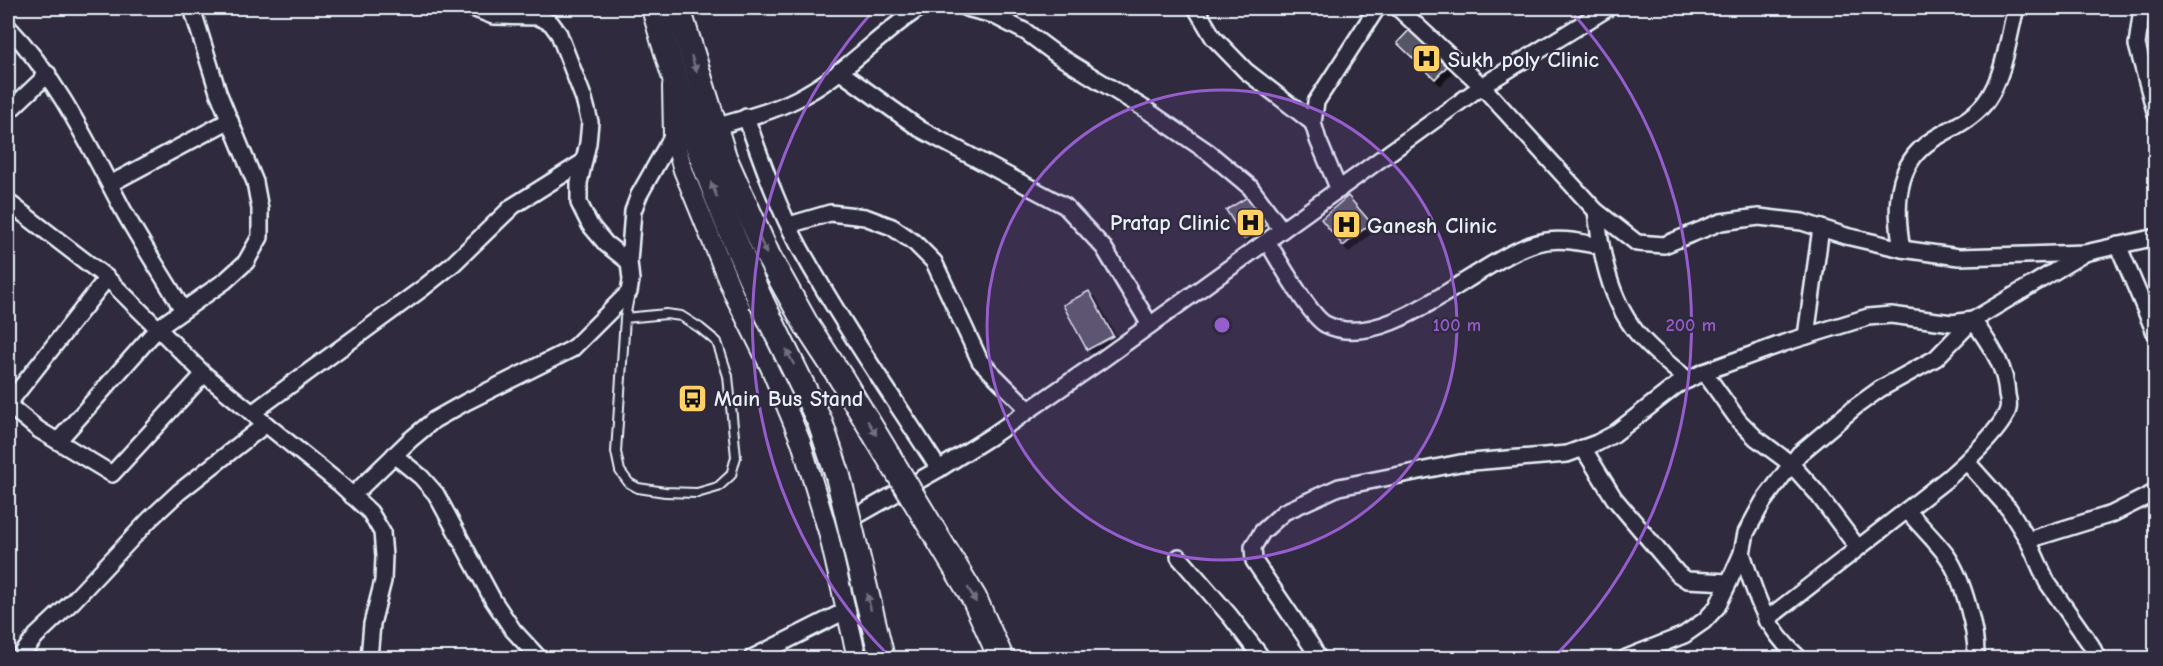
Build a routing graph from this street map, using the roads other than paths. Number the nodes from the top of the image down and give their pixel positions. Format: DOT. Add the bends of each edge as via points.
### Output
graph roads {
  1 [pos="192,8"];
  2 [pos="472,8"];
  3 [pos="654,8"];
  4 [pos="678,8"];
  5 [pos="921,8"];
  6 [pos="966,8"];
  7 [pos="1196,8"];
  8 [pos="1377,8"];
  9 [pos="1398,8"];
  10 [pos="1608,8"];
  11 [pos="2016,8"];
  12 [pos="2142,8"];
  13 [pos="2156,18"];
  14 [pos="2140,23"];
  15 [pos="8,27"];
  16 [pos="838,71"];
  17 [pos="672,72"];
  18 [pos="48,74"];
  19 [pos="1482,86"];
  20 [pos="8,112"];
  21 [pos="2156,115"];
  22 [pos="746,117"];
  23 [pos="230,120"];
  24 [pos="1314,123"];
  25 [pos="715,127"];
  26 [pos="673,135"];
  27 [pos="583,162"];
  28 [pos="110,184"];
  29 [pos="1339,190"];
  30 [pos="8,202"];
  31 [pos="1596,211"];
  32 [pos="789,225"];
  33 [pos="1821,228"];
  34 [pos="1282,230"];
  35 [pos="2156,237"];
  36 [pos="1268,241"];
  37 [pos="2118,245"];
  38 [pos="1600,246"];
  39 [pos="1902,249"];
  40 [pos="2085,252"];
  41 [pos="629,262"];
  42 [pos="107,278"];
  43 [pos="629,292"];
  44 [pos="183,310"];
  45 [pos="626,318"];
  46 [pos="1973,320"];
  47 [pos="1150,325"];
  48 [pos="158,328"];
  49 [pos="2156,335"];
  50 [pos="1806,336"];
  51 [pos="1704,372"];
  52 [pos="204,374"];
  53 [pos="1688,380"];
  54 [pos="8,405"];
  55 [pos="1029,410"];
  56 [pos="252,413"];
  57 [pos="266,424"];
  58 [pos="58,441"];
  59 [pos="1583,448"];
  60 [pos="394,455"];
  61 [pos="1967,462"];
  62 [pos="1791,464"];
  63 [pos="939,468"];
  64 [pos="2156,492"];
  65 [pos="352,496"];
  66 [pos="1907,510"];
  67 [pos="828,532"];
  68 [pos="2028,540"];
  69 [pos="1858,548"];
  70 [pos="1742,553"];
  71 [pos="1179,557"];
  72 [pos="1729,582"];
  73 [pos="847,610"];
  74 [pos="1766,620"];
  75 [pos="1792,656"];
  76 [pos="19,658"];
  77 [pos="369,658"];
  78 [pos="539,658"];
  79 [pos="752,658"];
  80 [pos="857,658"];
  81 [pos="882,658"];
  82 [pos="1001,658"];
  83 [pos="1262,658"];
  84 [pos="1318,658"];
  85 [pos="1626,658"];
  86 [pos="1976,658"];
  87 [pos="2097,658"];
  1 -- 23 [label="street"];
  2 -- 27 [label="street" via="493,16 538,17 551,23 559,34 590,122"];
  3 -- 17 [label="main road"];
  4 -- 25 [label="main road, one-way"];
  5 -- 16 [label="street"];
  6 -- 34 [label="street" via="993,15 1026,32 1208,152 1250,187"];
  7 -- 24 [label="street" via="1213,37 1246,71"];
  8 -- 24 [label="street" via="1316,102"];
  9 -- 19 [label="street"];
  10 -- 19 [label="street"];
  11 -- 39 [label="street" via="1996,85 1986,101 1969,118 1929,142 1900,181 1897,223"];
  12 -- 14 [label="street"];
  13 -- 14 [label="street"];
  14 -- 21 [label="street" via="2137,45"];
  15 -- 18 [label="street"];
  16 -- 22 [label="street" via="806,95"];
  16 -- 47 [label="street" via="920,129 1065,206 1104,248"];
  17 -- 26 [label="street"];
  81 -- 17 [label="main road, one-way, bridge" via="838,476 820,422 761,302 710,179"];
  18 -- 20 [label="street"];
  18 -- 28 [label="street"];
  19 -- 29 [label="street"];
  19 -- 31 [label="street"];
  22 -- 25 [label="street"];
  22 -- 32 [label="street" via="768,181"];
  23 -- 28 [label="street"];
  23 -- 44 [label="street" via="255,183 260,237 246,262"];
  24 -- 29 [label="street"];
  25 -- 82 [label="main road, one-way, bridge" via="724,157 768,256 974,598"];
  26 -- 41 [label="street" via="633,211"];
  26 -- 67 [label="street" via="683,170 734,295 801,442"];
  27 -- 41 [label="street" via="579,203 606,244"];
  27 -- 56 [label="street" via="513,206 423,288"];
  28 -- 44 [label="street"];
  29 -- 34 [label="street"];
  30 -- 42 [label="street"];
  31 -- 33 [label="street" via="1637,243 1664,244 1722,222 1759,217"];
  31 -- 38 [label="street"];
  32 -- 55 [label="street" via="830,213 865,217 915,243 934,262 980,361"];
  32 -- 63 [label="street" via="832,302"];
  33 -- 39 [label="street"];
  33 -- 50 [label="street"];
  34 -- 36 [label="street"];
  35 -- 37 [label="street"];
  36 -- 38 [label="street" via="1303,300 1324,324 1348,330 1374,328 1404,317 1511,254 1537,243 1568,239"];
  36 -- 47 [label="street"];
  37 -- 40 [label="street"];
  37 -- 49 [label="street"];
  38 -- 53 [label="street" via="1616,296 1635,332"];
  39 -- 40 [label="street" via="1959,257"];
  40 -- 46 [label="street"];
  41 -- 43 [label="street"];
  42 -- 48 [label="street"];
  42 -- 54 [label="street"];
  43 -- 45 [label="lane"];
  43 -- 60 [label="street" via="572,349 434,420"];
  44 -- 48 [label="street"];
  45 -- 45 [label="lane" via="616,452 620,471 638,488 697,493 718,487 731,475 736,457 728,376 717,342 681,316"];
  46 -- 50 [label="street" via="1952,323 1891,315 1869,317"];
  46 -- 61 [label="street" via="1999,358 2007,381 2008,409"];
  46 -- 62 [label="street" via="1936,358 1855,406"];
  47 -- 55 [label="street"];
  48 -- 52 [label="street"];
  48 -- 58 [label="street"];
  50 -- 51 [label="street"];
  51 -- 53 [label="street"];
  51 -- 62 [label="street" via="1739,421"];
  52 -- 56 [label="street"];
  52 -- 58 [label="street" via="112,474"];
  53 -- 59 [label="street" via="1614,434"];
  54 -- 58 [label="street"];
  55 -- 63 [label="street"];
  56 -- 57 [label="street"];
  57 -- 65 [label="street"];
  57 -- 76 [label="street" via="150,519"];
  59 -- 72 [label="street" via="1614,498 1678,574 1687,580"];
  59 -- 84 [label="street" via="1567,454 1460,463 1374,480 1339,488 1284,512 1262,532 1253,547 1254,561"];
  60 -- 65 [label="street"];
  60 -- 78 [label="street" via="436,494 493,600"];
  61 -- 66 [label="street"];
  61 -- 68 [label="street" via="2009,509"];
  62 -- 69 [label="street"];
  62 -- 70 [label="street" via="1746,532"];
  63 -- 67 [label="street"];
  64 -- 68 [label="street" via="2112,514"];
  65 -- 77 [label="street" via="370,512 382,532 383,581 372,624"];
  66 -- 69 [label="street"];
  66 -- 86 [label="street" via="1948,558 1975,629"];
  67 -- 73 [label="street"];
  68 -- 87 [label="street" via="2047,582"];
  69 -- 74 [label="street"];
  70 -- 72 [label="street"];
  70 -- 74 [label="street"];
  71 -- 83 [label="street"];
  72 -- 85 [label="street" via="1717,607 1704,621 1684,635"];
  73 -- 79 [label="street"];
  73 -- 80 [label="street"];
  74 -- 75 [label="street"];
}
